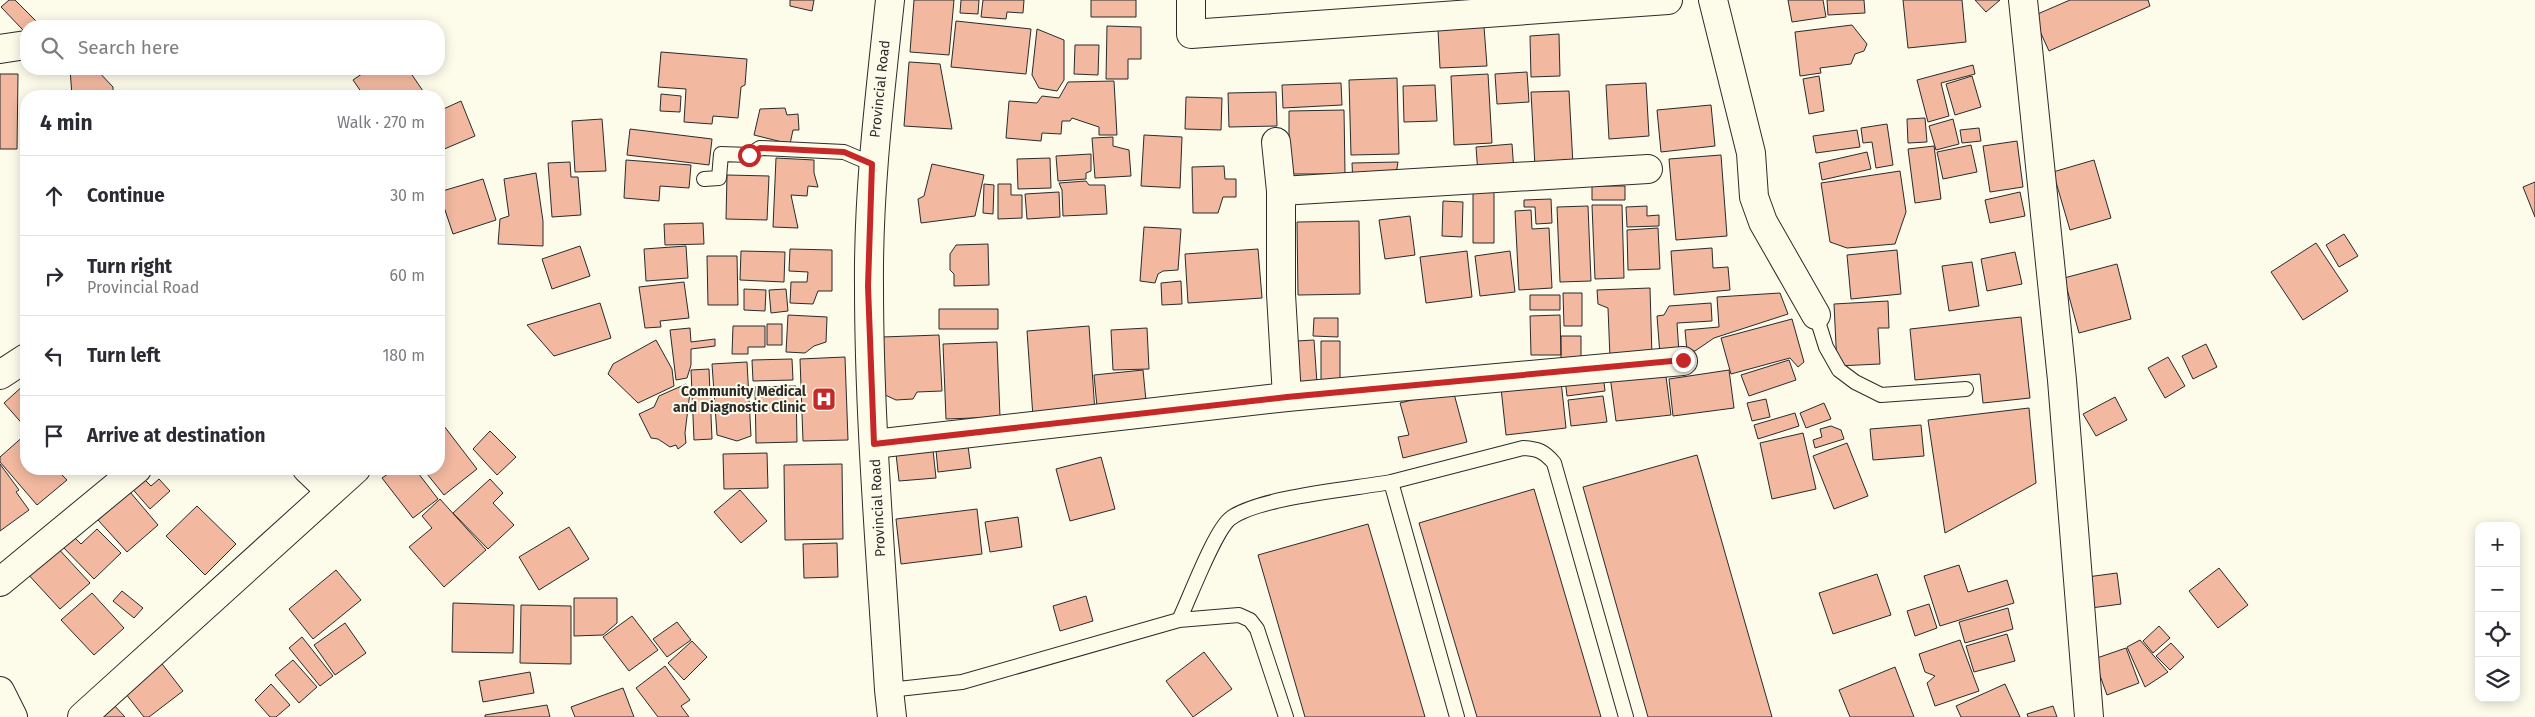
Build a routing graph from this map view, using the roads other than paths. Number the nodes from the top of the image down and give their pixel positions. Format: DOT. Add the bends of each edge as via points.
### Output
graph roads {
  1 [pos="890,0"];
  2 [pos="1191,0"];
  3 [pos="1668,0"];
  4 [pos="1713,0"];
  5 [pos="2023,0"];
  6 [pos="1487,7"];
  7 [pos="20,46"];
  8 [pos="0,49"];
  9 [pos="1276,142"];
  10 [pos="872,164"];
  11 [pos="1648,169"];
  12 [pos="704,179"];
  13 [pos="1281,192"];
  14 [pos="1816,315"];
  15 [pos="1683,360"];
  16 [pos="20,362"];
  17 [pos="0,375"];
  18 [pos="1966,389"];
  19 [pos="1287,397"];
  20 [pos="874,444"];
  21 [pos="129,475"];
  22 [pos="314,475"];
  23 [pos="349,475"];
  24 [pos="1391,482"];
  25 [pos="330,491"];
  26 [pos="0,582"];
  27 [pos="1179,620"];
  28 [pos="0,691"];
  29 [pos="895,709"];
  30 [pos="13,717"];
  31 [pos="82,717"];
  32 [pos="1286,717"];
  33 [pos="1457,717"];
  34 [pos="1626,717"];
  35 [pos="2089,717"];
  1 -- 10 [label="street, Provincial Road"];
  2 -- 6 [label="street" via="1191,34"];
  3 -- 6 [label="street"];
  4 -- 14 [label="street" via="1750,153 1754,197 1763,222"];
  5 -- 35 [label="street" via="2062,380"];
  7 -- 8 [label="street"];
  9 -- 13 [label="street"];
  10 -- 12 [label="lane" via="844,152 760,148 749,155 721,154 718,178"];
  10 -- 20 [label="street, Provincial Road" via="868,286"];
  11 -- 13 [label="street"];
  13 -- 19 [label="street" via="1281,294"];
  14 -- 18 [label="lane" via="1826,347 1839,370 1881,395"];
  15 -- 19 [label="street"];
  16 -- 17 [label="street"];
  19 -- 20 [label="street"];
  20 -- 29 [label="street, Provincial Road"];
  21 -- 26 [label="street"];
  22 -- 25 [label="street"];
  23 -- 25 [label="street"];
  24 -- 27 [label="lane" via="1262,504 1230,518 1217,538"];
  24 -- 33 [label="lane"];
  24 -- 34 [label="lane" via="1523,448 1546,453 1554,463"];
  25 -- 31 [label="street"];
  27 -- 29 [label="lane" via="962,682"];
  27 -- 32 [label="lane" via="1239,615 1250,620 1257,629"];
  28 -- 30 [label="street"];
}
